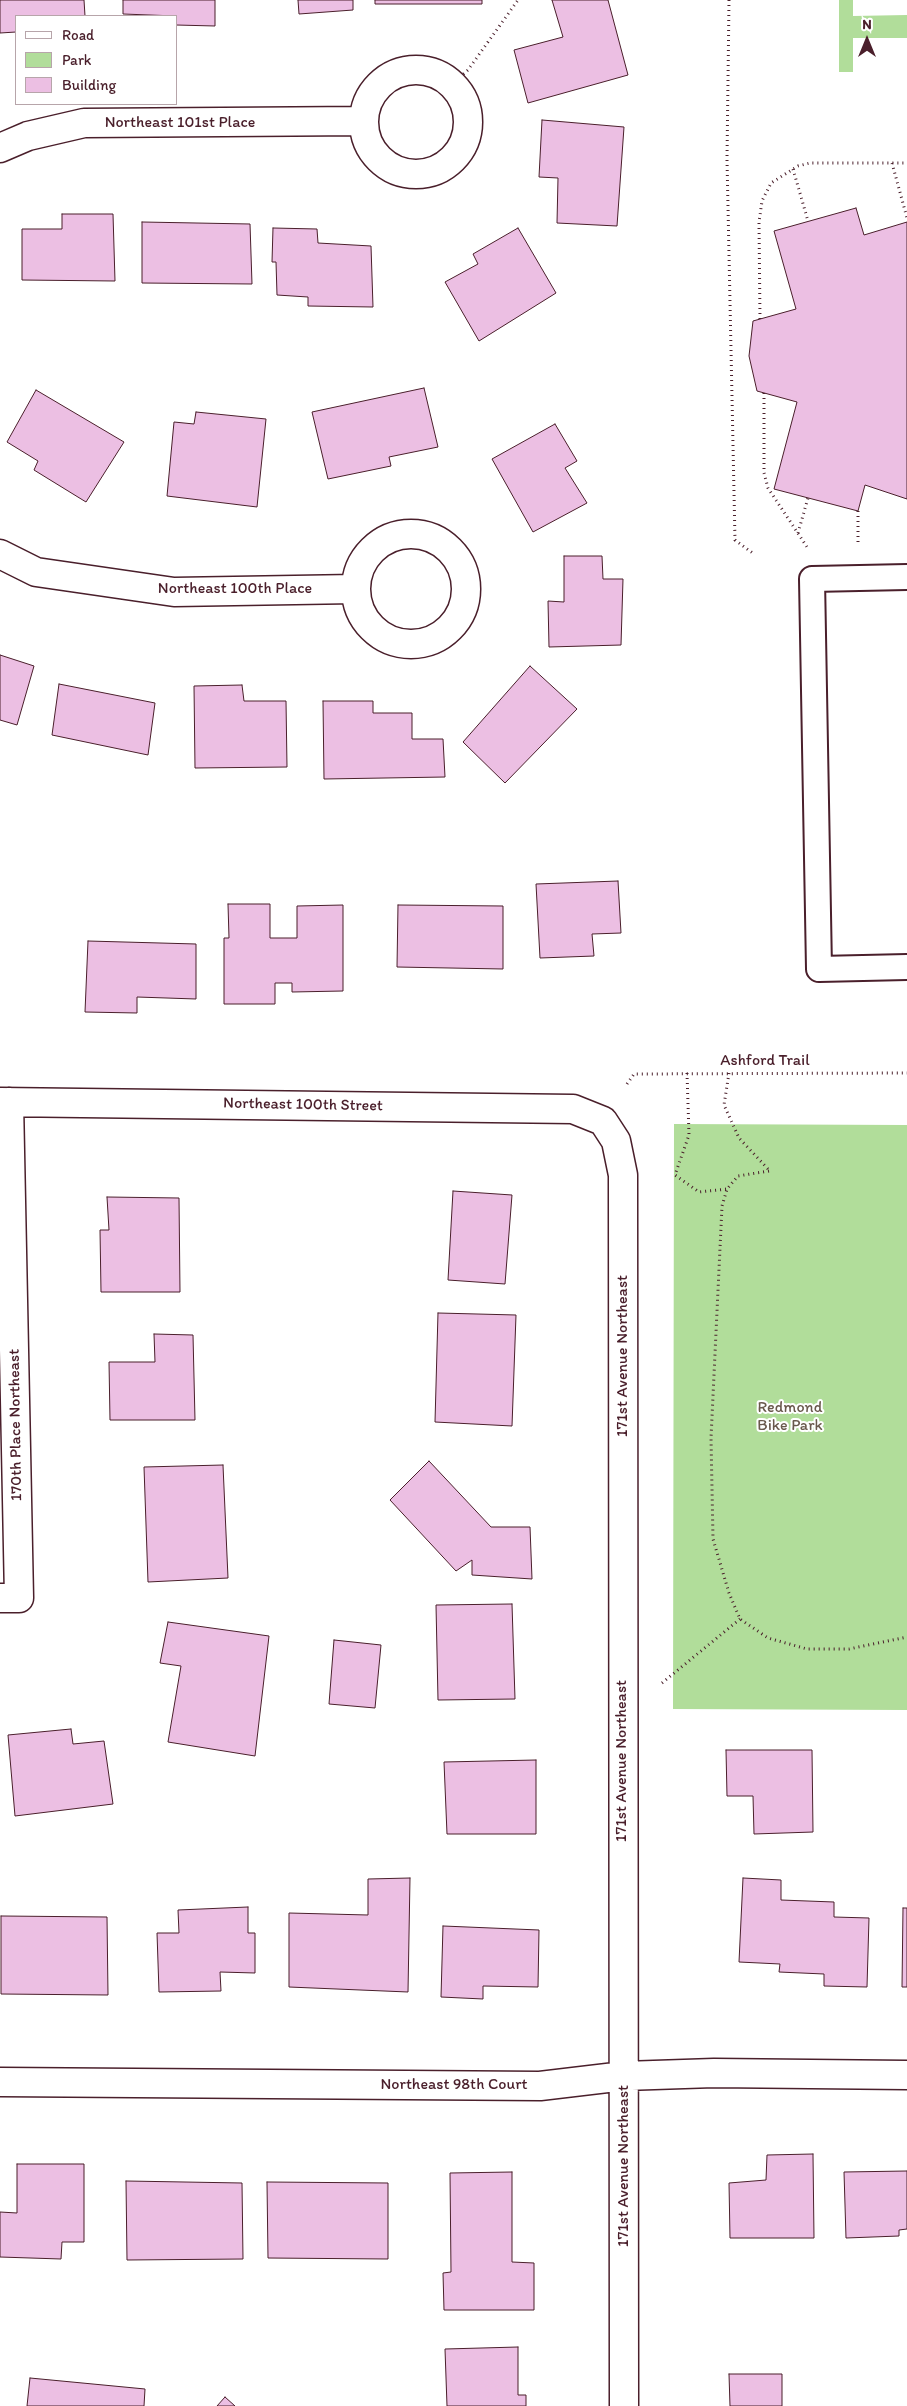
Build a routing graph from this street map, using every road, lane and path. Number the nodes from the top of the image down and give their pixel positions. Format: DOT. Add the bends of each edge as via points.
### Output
graph roads {
  1 [pos="518,0"];
  2 [pos="729,0"];
  3 [pos="452,84"];
  4 [pos="364,122"];
  5 [pos="0,148"];
  6 [pos="892,163"];
  7 [pos="907,163"];
  8 [pos="793,169"];
  9 [pos="907,218"];
  10 [pos="808,221"];
  11 [pos="760,319"];
  12 [pos="764,393"];
  13 [pos="808,498"];
  14 [pos="858,511"];
  15 [pos="798,533"];
  16 [pos="808,548"];
  17 [pos="858,548"];
  18 [pos="0,554"];
  19 [pos="754,554"];
  20 [pos="907,577"];
  21 [pos="355,589"];
  22 [pos="907,967"];
  23 [pos="687,1073"];
  24 [pos="730,1073"];
  25 [pos="907,1073"];
  26 [pos="627,1084"];
  27 [pos="4,1102"];
  28 [pos="603,1121"];
  29 [pos="727,1189"];
  30 [pos="9,1598"];
  31 [pos="740,1619"];
  32 [pos="907,1637"];
  33 [pos="662,1683"];
  34 [pos="907,2075"];
  35 [pos="624,2076"];
  36 [pos="0,2082"];
  37 [pos="624,2406"];
  1 -- 3 [label="path" via="468,70"];
  2 -- 19 [label="path" via="727,159 735,540"];
  3 -- 4 [label="street" via="443,76 425,70 407,70 390,76 376,88 367,104"];
  3 -- 4 [label="street" via="465,104 468,122 465,140 456,155 442,167 425,173 407,173 390,167 376,155 367,140"];
  4 -- 5 [label="street, Northeast 101st Place" via="84,124 28,136"];
  6 -- 7 [label="path"];
  6 -- 8 [label="path" via="810,163"];
  6 -- 9 [label="path"];
  8 -- 10 [label="path"];
  8 -- 11 [label="path" via="771,183 762,201"];
  12 -- 15 [label="path" via="764,473 768,488"];
  13 -- 15 [label="path"];
  14 -- 17 [label="path"];
  15 -- 16 [label="path"];
  18 -- 21 [label="street, Northeast 100th Place" via="36,572 174,592"];
  20 -- 22 [label="lane" via="812,579 820,968"];
  21 -- 21 [label="street" via="358,606 366,622 394,642 412,645 444,633 457,620 467,587 456,555 443,543 410,533 393,536 365,556"];
  23 -- 24 [label="path, Ashford Trail"];
  23 -- 26 [label="path, Ashford Trail" via="634,1074"];
  23 -- 29 [label="path" via="689,1136 675,1174 700,1192"];
  24 -- 25 [label="path, Ashford Trail"];
  24 -- 29 [label="path" via="724,1104 738,1138 769,1170 738,1176"];
  27 -- 28 [label="street, Northeast 100th Street" via="573,1108"];
  27 -- 30 [label="street, 170th Place Northeast"];
  28 -- 35 [label="street, 171st Avenue Northeast" via="616,1141 623,1175"];
  29 -- 31 [label="path" via="718,1249 711,1438 713,1540"];
  31 -- 32 [label="path" via="768,1638 807,1649 848,1649"];
  31 -- 33 [label="path"];
  34 -- 35 [label="street, Northeast 98th Court" via="714,2073"];
  35 -- 36 [label="street, Northeast 98th Court" via="540,2086"];
  35 -- 37 [label="street, 171st Avenue Northeast"];
}
